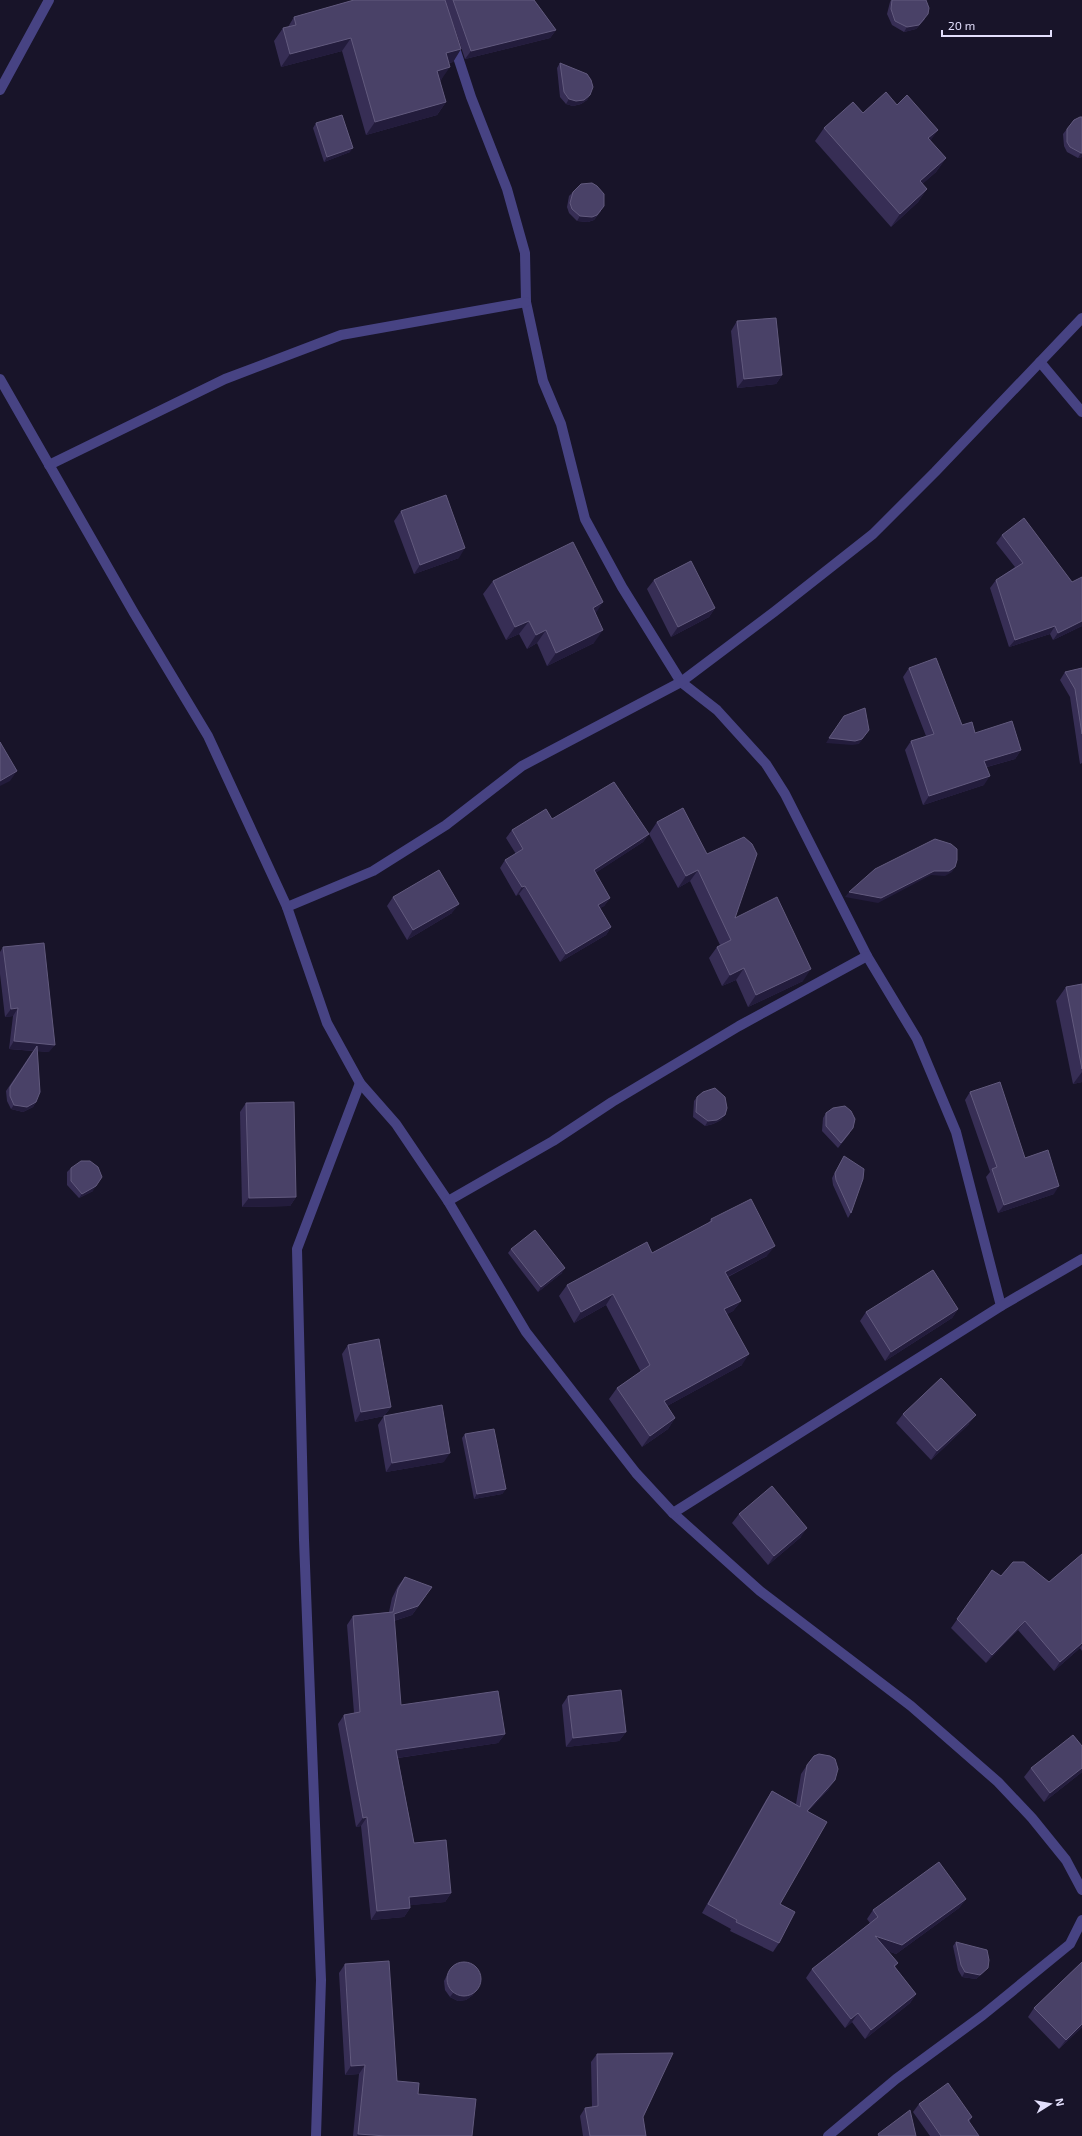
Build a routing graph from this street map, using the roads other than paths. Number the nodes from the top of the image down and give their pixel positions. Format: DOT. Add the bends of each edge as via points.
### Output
graph roads {
  1 [pos="49,0"];
  2 [pos="449,30"];
  3 [pos="0,90"];
  4 [pos="526,302"];
  5 [pos="1082,318"];
  6 [pos="1040,362"];
  7 [pos="0,380"];
  8 [pos="1082,412"];
  9 [pos="49,465"];
  10 [pos="681,682"];
  11 [pos="287,907"];
  12 [pos="867,956"];
  13 [pos="360,1083"];
  14 [pos="448,1201"];
  15 [pos="1082,1259"];
  16 [pos="1001,1306"];
  17 [pos="673,1513"];
  18 [pos="1082,1890"];
  19 [pos="1082,1920"];
  20 [pos="316,2136"];
  21 [pos="828,2136"];
  1 -- 3 [label="street"];
  2 -- 4 [label="street" via="471,97 507,189 525,253"];
  4 -- 9 [label="street" via="341,335 225,379"];
  4 -- 10 [label="street" via="543,381 561,424 584,519 622,587"];
  5 -- 6 [label="street"];
  6 -- 8 [label="street"];
  6 -- 10 [label="street" via="873,534"];
  7 -- 9 [label="street"];
  9 -- 11 [label="street" via="208,736"];
  10 -- 11 [label="street" via="522,766 446,825 373,871"];
  10 -- 12 [label="street" via="717,710 766,764 802,826"];
  11 -- 13 [label="street" via="327,1023"];
  12 -- 14 [label="street" via="739,1026 612,1102 553,1141"];
  12 -- 16 [label="street" via="917,1039 956,1132"];
  13 -- 14 [label="street" via="396,1124"];
  13 -- 20 [label="street" via="297,1249 304,1540 321,1980"];
  14 -- 17 [label="street" via="526,1332 636,1473"];
  15 -- 16 [label="street"];
  16 -- 17 [label="street"];
  17 -- 18 [label="street" via="760,1591 911,1706 998,1782 1066,1860"];
  19 -- 21 [label="street" via="1070,1944 983,2015 896,2079"];
}
